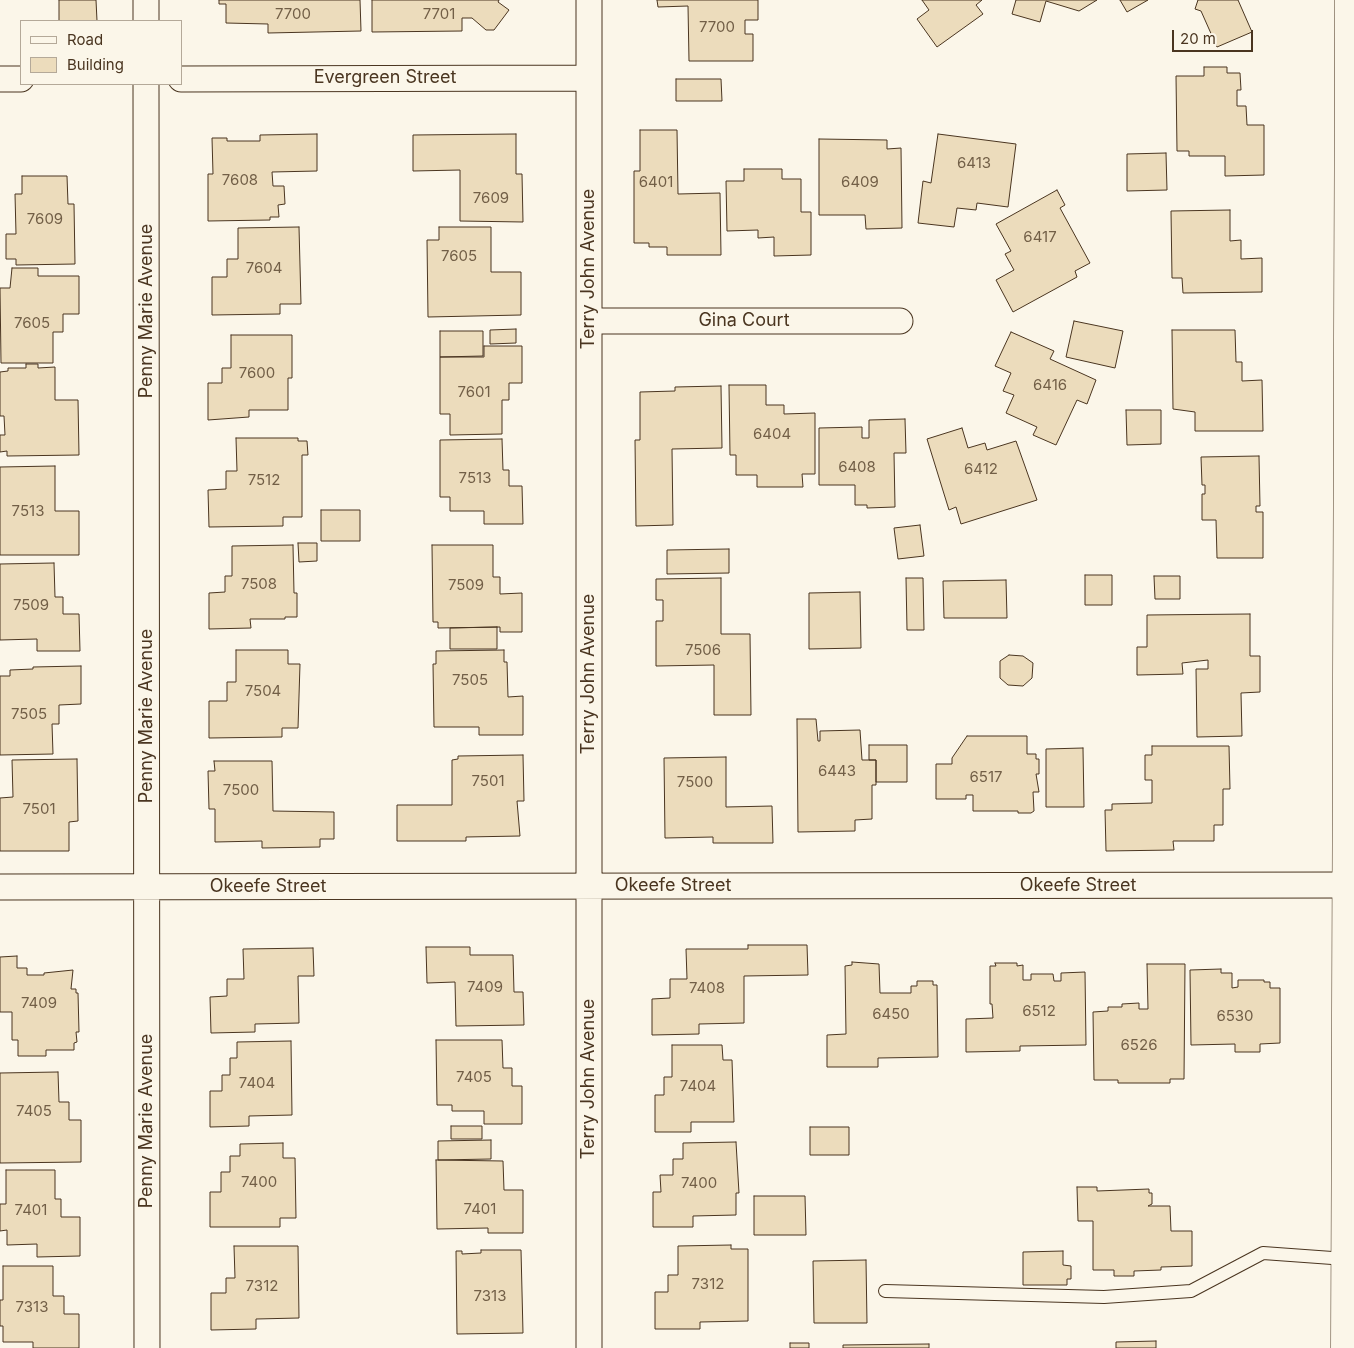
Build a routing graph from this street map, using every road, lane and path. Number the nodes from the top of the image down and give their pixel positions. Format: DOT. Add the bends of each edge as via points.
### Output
graph roads {
  1 [pos="146,0"];
  2 [pos="589,0"];
  3 [pos="1349,0"];
  4 [pos="146,20"];
  5 [pos="589,78"];
  6 [pos="0,79"];
  7 [pos="20,79"];
  8 [pos="182,79"];
  9 [pos="146,85"];
  10 [pos="589,321"];
  11 [pos="900,321"];
  12 [pos="1351,411"];
  13 [pos="589,886"];
  14 [pos="0,887"];
  15 [pos="147,887"];
  16 [pos="1349,894"];
  17 [pos="1346,1259"];
  18 [pos="885,1291"];
  19 [pos="147,1348"];
  20 [pos="590,1348"];
  21 [pos="1345,1348"];
  1 -- 4 [label="street"];
  2 -- 5 [label="street, Terry John Avenue"];
  3 -- 12 [label="street"];
  5 -- 8 [label="street, Evergreen Street"];
  5 -- 10 [label="street, Terry John Avenue"];
  6 -- 7 [label="street"];
  9 -- 15 [label="street, Penny Marie Avenue"];
  10 -- 11 [label="street, Gina Court"];
  10 -- 13 [label="street, Terry John Avenue"];
  12 -- 16 [label="street"];
  13 -- 15 [label="street, Okeefe Street"];
  13 -- 16 [label="street, Okeefe Street"];
  13 -- 20 [label="street, Terry John Avenue"];
  14 -- 15 [label="street, Okeefe Street"];
  15 -- 19 [label="street, Penny Marie Avenue"];
  16 -- 17 [label="street"];
  17 -- 18 [label="lane" via="1263,1253 1191,1291 1181,1292 1104,1297"];
  17 -- 21 [label="street"];
}
